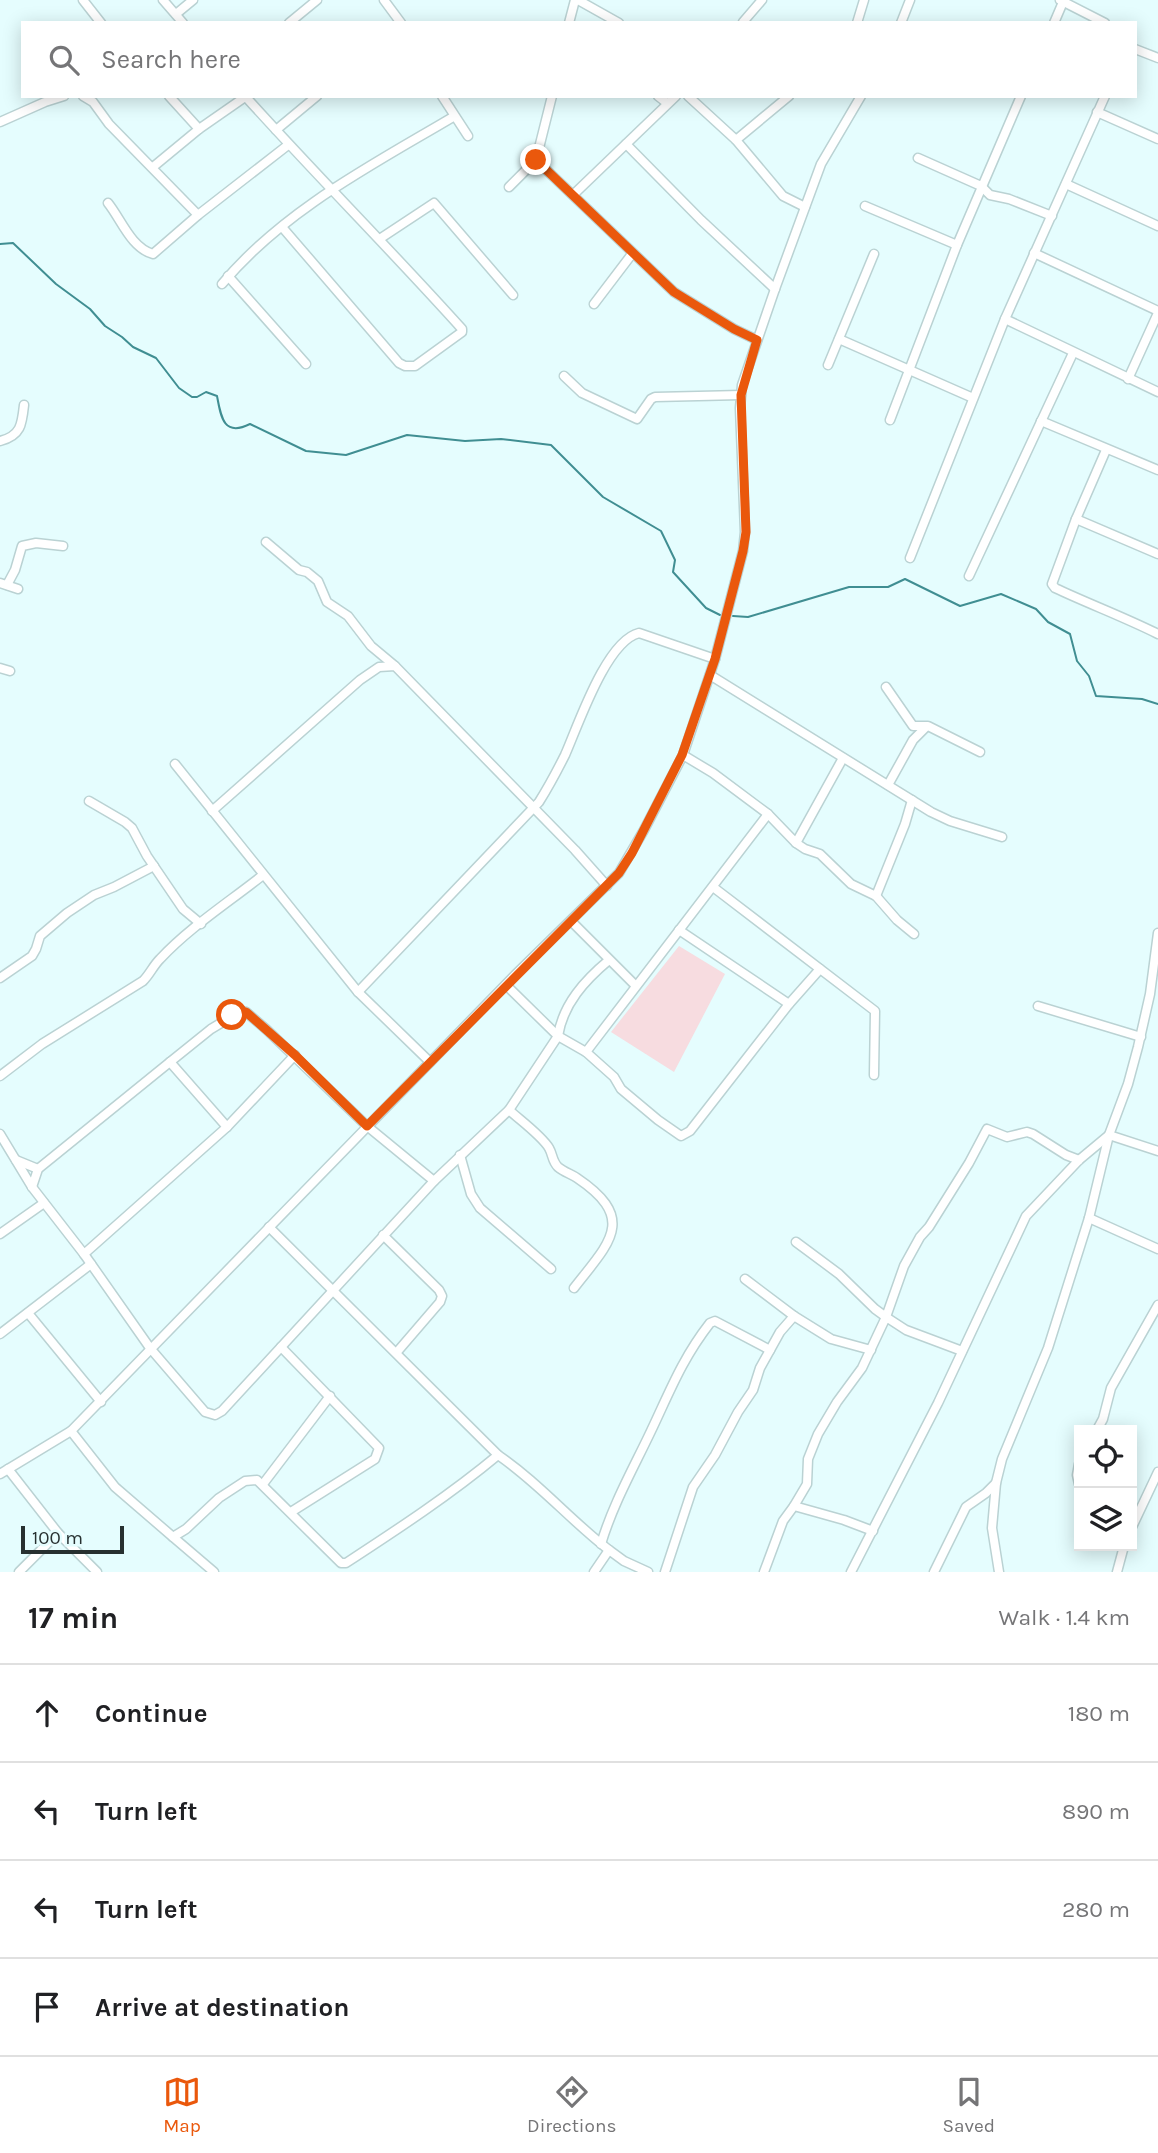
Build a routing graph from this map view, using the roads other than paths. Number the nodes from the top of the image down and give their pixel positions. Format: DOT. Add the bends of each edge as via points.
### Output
graph roads {
  1 [pos="83,0"];
  2 [pos="163,0"];
  3 [pos="193,0"];
  4 [pos="317,0"];
  5 [pos="384,0"];
  6 [pos="577,0"];
  7 [pos="762,0"];
  8 [pos="864,0"];
  9 [pos="910,0"];
  10 [pos="1061,1"];
  11 [pos="176,14"];
  12 [pos="99,21"];
  13 [pos="181,21"];
  14 [pos="291,21"];
  15 [pos="400,21"];
  16 [pos="570,21"];
  17 [pos="615,21"];
  18 [pos="744,21"];
  19 [pos="858,21"];
  20 [pos="902,21"];
  21 [pos="1055,21"];
  22 [pos="1101,21"];
  23 [pos="1137,50"];
  24 [pos="1158,58"];
  25 [pos="58,98"];
  26 [pos="86,98"];
  27 [pos="171,98"];
  28 [pos="242,98"];
  29 [pos="247,98"];
  30 [pos="315,98"];
  31 [pos="443,98"];
  32 [pos="552,98"];
  33 [pos="661,98"];
  34 [pos="673,98"];
  35 [pos="690,98"];
  36 [pos="787,98"];
  37 [pos="858,98"];
  38 [pos="1020,98"];
  39 [pos="1104,98"];
  40 [pos="667,103"];
  41 [pos="1097,113"];
  42 [pos="453,117"];
  43 [pos="0,122"];
  44 [pos="199,129"];
  45 [pos="276,130"];
  46 [pos="468,136"];
  47 [pos="1158,139"];
  48 [pos="736,140"];
  49 [pos="626,144"];
  50 [pos="288,145"];
  51 [pos="918,158"];
  52 [pos="536,160"];
  53 [pos="153,167"];
  54 [pos="1066,184"];
  55 [pos="981,186"];
  56 [pos="509,187"];
  57 [pos="330,190"];
  58 [pos="574,194"];
  59 [pos="108,203"];
  60 [pos="805,206"];
  61 [pos="865,206"];
  62 [pos="198,215"];
  63 [pos="1052,216"];
  64 [pos="1158,226"];
  65 [pos="282,227"];
  66 [pos="381,238"];
  67 [pos="957,245"];
  68 [pos="1034,253"];
  69 [pos="632,254"];
  70 [pos="874,254"];
  71 [pos="775,289"];
  72 [pos="513,295"];
  73 [pos="594,304"];
  74 [pos="1158,312"];
  75 [pos="1005,319"];
  76 [pos="839,339"];
  77 [pos="757,340"];
  78 [pos="1073,353"];
  79 [pos="306,364"];
  80 [pos="828,365"];
  81 [pos="908,371"];
  82 [pos="564,376"];
  83 [pos="1128,379"];
  84 [pos="1158,392"];
  85 [pos="741,395"];
  86 [pos="973,398"];
  87 [pos="24,405"];
  88 [pos="890,420"];
  89 [pos="1041,421"];
  90 [pos="0,441"];
  91 [pos="1106,450"];
  92 [pos="1158,470"];
  93 [pos="1076,519"];
  94 [pos="266,542"];
  95 [pos="63,546"];
  96 [pos="1158,554"];
  97 [pos="910,558"];
  98 [pos="970,576"];
  99 [pos="4,584"];
  100 [pos="18,589"];
  101 [pos="1158,634"];
  102 [pos="381,655"];
  103 [pos="715,659"];
  104 [pos="395,666"];
  105 [pos="379,667"];
  106 [pos="0,668"];
  107 [pos="10,671"];
  108 [pos="710,675"];
  109 [pos="886,687"];
  110 [pos="928,726"];
  111 [pos="980,752"];
  112 [pos="682,755"];
  113 [pos="843,758"];
  114 [pos="174,764"];
  115 [pos="888,785"];
  116 [pos="912,800"];
  117 [pos="89,801"];
  118 [pos="534,807"];
  119 [pos="212,811"];
  120 [pos="768,814"];
  121 [pos="1002,837"];
  122 [pos="796,843"];
  123 [pos="154,866"];
  124 [pos="263,874"];
  125 [pos="607,886"];
  126 [pos="713,887"];
  127 [pos="876,895"];
  128 [pos="571,921"];
  129 [pos="201,924"];
  130 [pos="678,930"];
  131 [pos="1158,933"];
  132 [pos="914,934"];
  133 [pos="609,960"];
  134 [pos="820,969"];
  135 [pos="0,978"];
  136 [pos="506,985"];
  137 [pos="635,985"];
  138 [pos="358,992"];
  139 [pos="789,1004"];
  140 [pos="1038,1006"];
  141 [pos="558,1035"];
  142 [pos="1141,1037"];
  143 [pos="586,1052"];
  144 [pos="295,1055"];
  145 [pos="170,1062"];
  146 [pos="430,1062"];
  147 [pos="874,1075"];
  148 [pos="0,1076"];
  149 [pos="509,1110"];
  150 [pos="367,1126"];
  151 [pos="227,1127"];
  152 [pos="0,1134"];
  153 [pos="1109,1135"];
  154 [pos="1158,1151"];
  155 [pos="460,1155"];
  156 [pos="16,1160"];
  157 [pos="1079,1160"];
  158 [pos="38,1169"];
  159 [pos="434,1181"];
  160 [pos="32,1187"];
  161 [pos="44,1203"];
  162 [pos="1089,1218"];
  163 [pos="269,1227"];
  164 [pos="0,1234"];
  165 [pos="383,1235"];
  166 [pos="796,1242"];
  167 [pos="1158,1249"];
  168 [pos="84,1254"];
  169 [pos="91,1264"];
  170 [pos="551,1269"];
  171 [pos="745,1279"];
  172 [pos="574,1288"];
  173 [pos="333,1290"];
  174 [pos="1158,1305"];
  175 [pos="28,1313"];
  176 [pos="794,1316"];
  177 [pos="886,1317"];
  178 [pos="0,1334"];
  179 [pos="281,1347"];
  180 [pos="150,1348"];
  181 [pos="770,1350"];
  182 [pos="871,1350"];
  183 [pos="962,1351"];
  184 [pos="397,1352"];
  185 [pos="330,1396"];
  186 [pos="101,1402"];
  187 [pos="1100,1425"];
  188 [pos="71,1431"];
  189 [pos="498,1455"];
  190 [pos="4,1472"];
  191 [pos="1158,1472"];
  192 [pos="996,1483"];
  193 [pos="263,1484"];
  194 [pos="794,1506"];
  195 [pos="291,1511"];
  196 [pos="1137,1516"];
  197 [pos="873,1531"];
  198 [pos="58,1532"];
  199 [pos="173,1536"];
  200 [pos="601,1544"];
  201 [pos="609,1550"];
  202 [pos="1123,1551"];
  203 [pos="19,1572"];
  204 [pos="97,1572"];
  205 [pos="214,1572"];
  206 [pos="594,1572"];
  207 [pos="648,1572"];
  208 [pos="665,1572"];
  209 [pos="764,1572"];
  210 [pos="851,1572"];
  211 [pos="934,1572"];
  212 [pos="999,1572"];
  213 [pos="1117,1572"];
  1 -- 12 [label="street"];
  2 -- 11 [label="street"];
  3 -- 11 [label="street"];
  4 -- 14 [label="street"];
  5 -- 15 [label="street"];
  6 -- 16 [label="street"];
  6 -- 17 [label="street"];
  7 -- 18 [label="street"];
  8 -- 19 [label="street"];
  9 -- 20 [label="street"];
  10 -- 21 [label="street"];
  10 -- 22 [label="street"];
  11 -- 13 [label="street"];
  23 -- 24 [label="street"];
  25 -- 43 [label="street"];
  26 -- 53 [label="street"];
  27 -- 44 [label="street"];
  28 -- 44 [label="street"];
  29 -- 45 [label="street"];
  30 -- 45 [label="street"];
  31 -- 42 [label="street"];
  32 -- 52 [label="street"];
  33 -- 40 [label="street"];
  34 -- 40 [label="street"];
  35 -- 48 [label="street"];
  36 -- 48 [label="street"];
  37 -- 60 [label="street" via="825,155"];
  38 -- 55 [label="street"];
  39 -- 41 [label="street"];
  40 -- 49 [label="street"];
  41 -- 47 [label="street"];
  41 -- 54 [label="street"];
  42 -- 46 [label="street"];
  42 -- 57 [label="street"];
  44 -- 53 [label="street"];
  45 -- 50 [label="street"];
  48 -- 60 [label="street" via="783,197"];
  49 -- 58 [label="street"];
  49 -- 71 [label="street"];
  50 -- 57 [label="street"];
  50 -- 62 [label="street"];
  51 -- 55 [label="street"];
  52 -- 56 [label="street"];
  52 -- 58 [label="street"];
  53 -- 62 [label="street"];
  54 -- 63 [label="street"];
  54 -- 64 [label="street"];
  55 -- 63 [label="street" via="990,195"];
  55 -- 67 [label="street"];
  57 -- 65 [label="street"];
  57 -- 66 [label="street"];
  58 -- 69 [label="street"];
  59 -- 62 [label="street" via="118,221 149,253 160,249"];
  60 -- 71 [label="street"];
  61 -- 67 [label="street"];
  63 -- 68 [label="street"];
  65 -- 66 [label="street" via="399,363 415,366 462,328"];
  65 -- 79 [label="street" via="225,280"];
  66 -- 72 [label="street" via="434,203"];
  67 -- 81 [label="street"];
  68 -- 74 [label="street"];
  68 -- 75 [label="street"];
  69 -- 73 [label="street"];
  69 -- 77 [label="street" via="674,292"];
  70 -- 76 [label="street"];
  71 -- 77 [label="street"];
  74 -- 83 [label="street"];
  75 -- 78 [label="street"];
  75 -- 86 [label="street"];
  76 -- 80 [label="street"];
  76 -- 81 [label="street"];
  77 -- 85 [label="street"];
  78 -- 83 [label="street"];
  78 -- 89 [label="street"];
  81 -- 86 [label="street"];
  81 -- 88 [label="street"];
  82 -- 85 [label="street" via="582,393 637,419 655,397"];
  83 -- 84 [label="street"];
  85 -- 103 [label="street" via="746,532"];
  86 -- 97 [label="street"];
  87 -- 90 [label="street" via="17,434"];
  89 -- 91 [label="street"];
  89 -- 98 [label="street"];
  91 -- 92 [label="street"];
  91 -- 93 [label="street"];
  93 -- 96 [label="street"];
  93 -- 101 [label="street" via="1053,586"];
  94 -- 102 [label="street" via="317,581 327,602 348,616"];
  95 -- 99 [label="street" via="25,544"];
  99 -- 100 [label="street"];
  102 -- 104 [label="street"];
  102 -- 105 [label="street"];
  103 -- 108 [label="street"];
  103 -- 118 [label="street" via="639,633 633,635 608,661 552,781"];
  104 -- 105 [label="street"];
  104 -- 118 [label="street"];
  105 -- 119 [label="street"];
  106 -- 107 [label="street"];
  108 -- 112 [label="street"];
  108 -- 113 [label="street"];
  109 -- 110 [label="street" via="913,726"];
  110 -- 111 [label="street"];
  110 -- 115 [label="street" via="913,740"];
  112 -- 120 [label="street"];
  112 -- 125 [label="street" via="632,853"];
  113 -- 115 [label="street"];
  113 -- 122 [label="street"];
  114 -- 119 [label="street"];
  115 -- 116 [label="street"];
  116 -- 121 [label="street" via="941,817"];
  116 -- 127 [label="street"];
  117 -- 123 [label="street" via="132,828"];
  118 -- 125 [label="street"];
  118 -- 138 [label="street"];
  119 -- 124 [label="street"];
  120 -- 122 [label="street"];
  120 -- 126 [label="street"];
  122 -- 127 [label="street" via="820,854 851,884"];
  123 -- 129 [label="street" via="183,909"];
  123 -- 135 [label="street" via="67,913 40,936 32,956"];
  124 -- 129 [label="street"];
  124 -- 138 [label="street"];
  125 -- 128 [label="street"];
  126 -- 130 [label="street"];
  126 -- 134 [label="street"];
  127 -- 132 [label="street"];
  128 -- 133 [label="street"];
  128 -- 136 [label="street"];
  129 -- 148 [label="street" via="157,961 143,981"];
  130 -- 137 [label="street"];
  130 -- 139 [label="street"];
  131 -- 142 [label="street"];
  133 -- 137 [label="street"];
  133 -- 141 [label="street" via="571,1000"];
  134 -- 139 [label="street"];
  134 -- 147 [label="street" via="876,1011"];
  136 -- 141 [label="street"];
  136 -- 146 [label="street"];
  137 -- 143 [label="street"];
  138 -- 146 [label="street"];
  139 -- 143 [label="street" via="681,1136 621,1089"];
  140 -- 142 [label="street"];
  141 -- 143 [label="street"];
  141 -- 149 [label="street"];
  142 -- 153 [label="street"];
  144 -- 145 [label="street" via="242,1011"];
  144 -- 150 [label="street"];
  144 -- 151 [label="street"];
  145 -- 151 [label="street"];
  145 -- 158 [label="street"];
  146 -- 150 [label="street"];
  149 -- 155 [label="street"];
  149 -- 172 [label="street" via="548,1146 558,1167 577,1178 612,1212 614,1225 608,1239 593,1267"];
  150 -- 159 [label="street"];
  150 -- 163 [label="street"];
  151 -- 168 [label="street"];
  152 -- 156 [label="street"];
  153 -- 154 [label="street"];
  153 -- 157 [label="street"];
  153 -- 162 [label="street"];
  155 -- 159 [label="street"];
  155 -- 170 [label="street" via="480,1208"];
  156 -- 158 [label="street"];
  156 -- 160 [label="street"];
  157 -- 177 [label="street" via="1033,1134 1007,1137 987,1129 919,1237"];
  157 -- 183 [label="street" via="1026,1216"];
  158 -- 160 [label="street"];
  159 -- 165 [label="street"];
  160 -- 161 [label="street"];
  161 -- 164 [label="street"];
  161 -- 168 [label="street"];
  162 -- 167 [label="street"];
  162 -- 192 [label="street" via="1052,1337 1016,1419"];
  163 -- 173 [label="street"];
  163 -- 180 [label="street"];
  165 -- 173 [label="street"];
  165 -- 184 [label="street" via="442,1296"];
  166 -- 177 [label="street"];
  168 -- 169 [label="street"];
  169 -- 175 [label="street"];
  169 -- 180 [label="street"];
  171 -- 176 [label="street"];
  173 -- 179 [label="street"];
  173 -- 184 [label="street"];
  174 -- 187 [label="street" via="1111,1388"];
  175 -- 178 [label="street"];
  175 -- 186 [label="street"];
  176 -- 181 [label="street"];
  176 -- 182 [label="street" via="831,1339"];
  177 -- 182 [label="street"];
  177 -- 183 [label="street" via="906,1330"];
  179 -- 180 [label="street" via="215,1415 205,1412"];
  179 -- 185 [label="street"];
  180 -- 186 [label="street"];
  181 -- 200 [label="street" via="725,1325 710,1323 673,1380 615,1503"];
  181 -- 208 [label="street" via="753,1390 694,1487"];
  182 -- 194 [label="street" via="818,1434 808,1459 807,1485"];
  183 -- 197 [label="street"];
  184 -- 189 [label="street"];
  185 -- 193 [label="street"];
  185 -- 195 [label="street" via="379,1448 379,1454"];
  186 -- 188 [label="street"];
  188 -- 190 [label="street"];
  188 -- 199 [label="street" via="115,1487"];
  189 -- 195 [label="street" via="346,1563 337,1561"];
  189 -- 200 [label="street" via="527,1475"];
  190 -- 198 [label="street"];
  191 -- 196 [label="street"];
  192 -- 211 [label="street" via="966,1507"];
  192 -- 212 [label="street" via="992,1528"];
  193 -- 195 [label="street"];
  193 -- 199 [label="street" via="245,1480"];
  194 -- 197 [label="street"];
  194 -- 209 [label="street" via="783,1521"];
  197 -- 210 [label="street"];
  198 -- 203 [label="street"];
  198 -- 204 [label="street"];
  199 -- 205 [label="street"];
  200 -- 201 [label="street"];
  201 -- 206 [label="street"];
  201 -- 207 [label="street"];
  202 -- 213 [label="street"];
}
